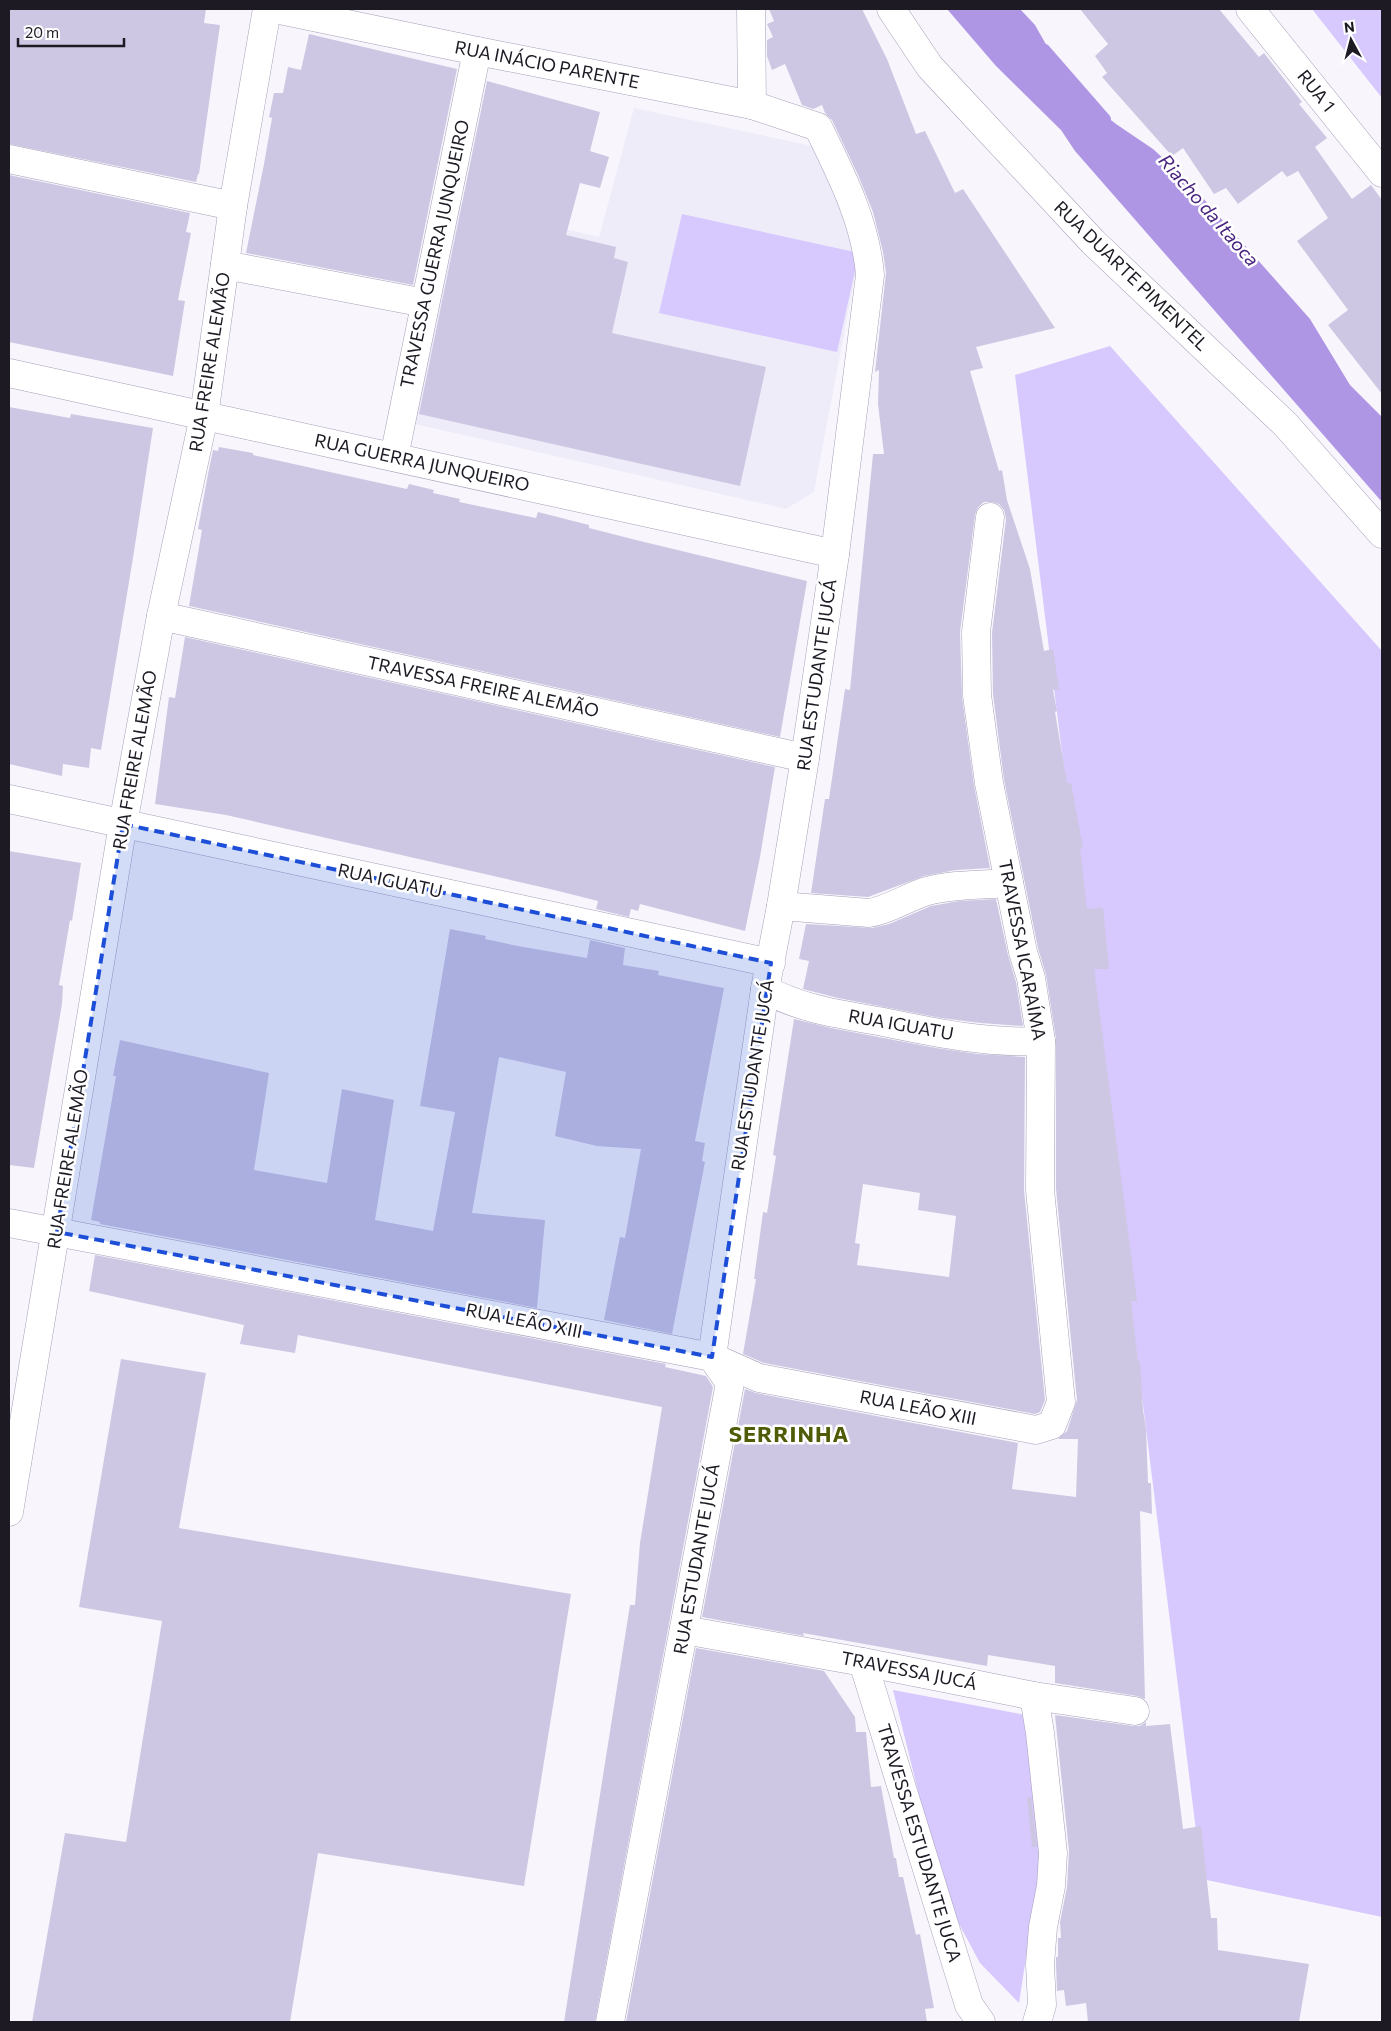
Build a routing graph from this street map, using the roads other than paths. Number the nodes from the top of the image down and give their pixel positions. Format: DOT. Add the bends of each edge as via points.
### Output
graph roads {
  1 [pos="267,9"];
  2 [pos="275,9"];
  3 [pos="751,9"];
  4 [pos="891,9"];
  5 [pos="1250,9"];
  6 [pos="477,52"];
  7 [pos="752,105"];
  8 [pos="818,127"];
  9 [pos="9,159"];
  10 [pos="1382,173"];
  11 [pos="234,206"];
  12 [pos="225,265"];
  13 [pos="425,303"];
  14 [pos="9,373"];
  15 [pos="204,416"];
  16 [pos="394,457"];
  17 [pos="990,517"];
  18 [pos="1382,534"];
  19 [pos="835,554"];
  20 [pos="161,616"];
  21 [pos="805,758"];
  22 [pos="9,799"];
  23 [pos="123,824"];
  24 [pos="1009,883"];
  25 [pos="781,906"];
  26 [pos="771,963"];
  27 [pos="765,989"];
  28 [pos="1041,1041"];
  29 [pos="9,1223"];
  30 [pos="57,1232"];
  31 [pos="712,1357"];
  32 [pos="1036,1430"];
  33 [pos="9,1512"];
  34 [pos="684,1630"];
  35 [pos="864,1662"];
  36 [pos="1034,1696"];
  37 [pos="1135,1711"];
  38 [pos="610,2022"];
  39 [pos="981,2022"];
  40 [pos="1037,2022"];
  1 -- 11 [label="street, RUA FREIRE ALEMÃO"];
  2 -- 6 [label="street, RUA INÁCIO PARENTE"];
  3 -- 7 [label="street"];
  4 -- 18 [label="street, RUA DUARTE PIMENTEL" via="930,67 1093,242 1286,425"];
  5 -- 10 [label="street, RUA 1"];
  6 -- 7 [label="street, RUA INÁCIO PARENTE"];
  6 -- 13 [label="street, TRAVESSA GUERRA JUNQUEIRO"];
  7 -- 8 [label="street, RUA INÁCIO PARENTE"];
  8 -- 19 [label="street, RUA ESTUDANTE JUCÁ" via="860,223 868,250 870,275"];
  9 -- 11 [label="street"];
  11 -- 12 [label="street, RUA FREIRE ALEMÃO"];
  12 -- 13 [label="street"];
  12 -- 15 [label="street, RUA FREIRE ALEMÃO"];
  13 -- 16 [label="street, TRAVESSA GUERRA JUNQUEIRO"];
  14 -- 15 [label="street, RUA GUERRA JUNQUEIRO"];
  15 -- 16 [label="street, RUA GUERRA JUNQUEIRO"];
  15 -- 20 [label="street, RUA FREIRE ALEMÃO"];
  16 -- 19 [label="street, RUA GUERRA JUNQUEIRO"];
  17 -- 24 [label="street, TRAVESSA ICARAÍMA" via="976,632 977,695 989,784"];
  19 -- 21 [label="street, RUA ESTUDANTE JUCÁ"];
  20 -- 21 [label="street, TRAVESSA FREIRE ALEMÃO"];
  20 -- 23 [label="street, RUA FREIRE ALEMÃO"];
  21 -- 25 [label="street, RUA ESTUDANTE JUCÁ"];
  22 -- 23 [label="street, RUA IGUATU"];
  23 -- 26 [label="street, RUA IGUATU"];
  23 -- 30 [label="street, RUA FREIRE ALEMÃO"];
  24 -- 25 [label="street" via="928,891 869,913"];
  24 -- 28 [label="street, TRAVESSA ICARAÍMA" via="1031,978"];
  25 -- 26 [label="street, RUA ESTUDANTE JUCÁ"];
  26 -- 27 [label="street, RUA ESTUDANTE JUCÁ"];
  27 -- 28 [label="street, RUA IGUATU" via="784,1000 811,1008 931,1032 1010,1043"];
  27 -- 31 [label="street, RUA ESTUDANTE JUCÁ"];
  28 -- 32 [label="street, TRAVESSA ICARAÍMA" via="1040,1190 1062,1402 1052,1425"];
  29 -- 30 [label="street, RUA LEÃO XIII"];
  30 -- 31 [label="street, RUA LEÃO XIII"];
  30 -- 33 [label="street, RUA FREIRE ALEMÃO"];
  31 -- 32 [label="street, RUA LEÃO XIII" via="759,1378"];
  31 -- 34 [label="street, RUA ESTUDANTE JUCÁ" via="730,1383"];
  34 -- 35 [label="street, TRAVESSA JUCÁ"];
  34 -- 38 [label="street, RUA ESTUDANTE JUCÁ"];
  35 -- 36 [label="street, TRAVESSA JUCÁ"];
  35 -- 39 [label="street, TRAVESSA ESTUDANTE JUCA" via="969,2005"];
  36 -- 37 [label="street, TRAVESSA JUCÁ"];
  36 -- 40 [label="street" via="1053,1853 1040,1964 1042,2005"];
}
